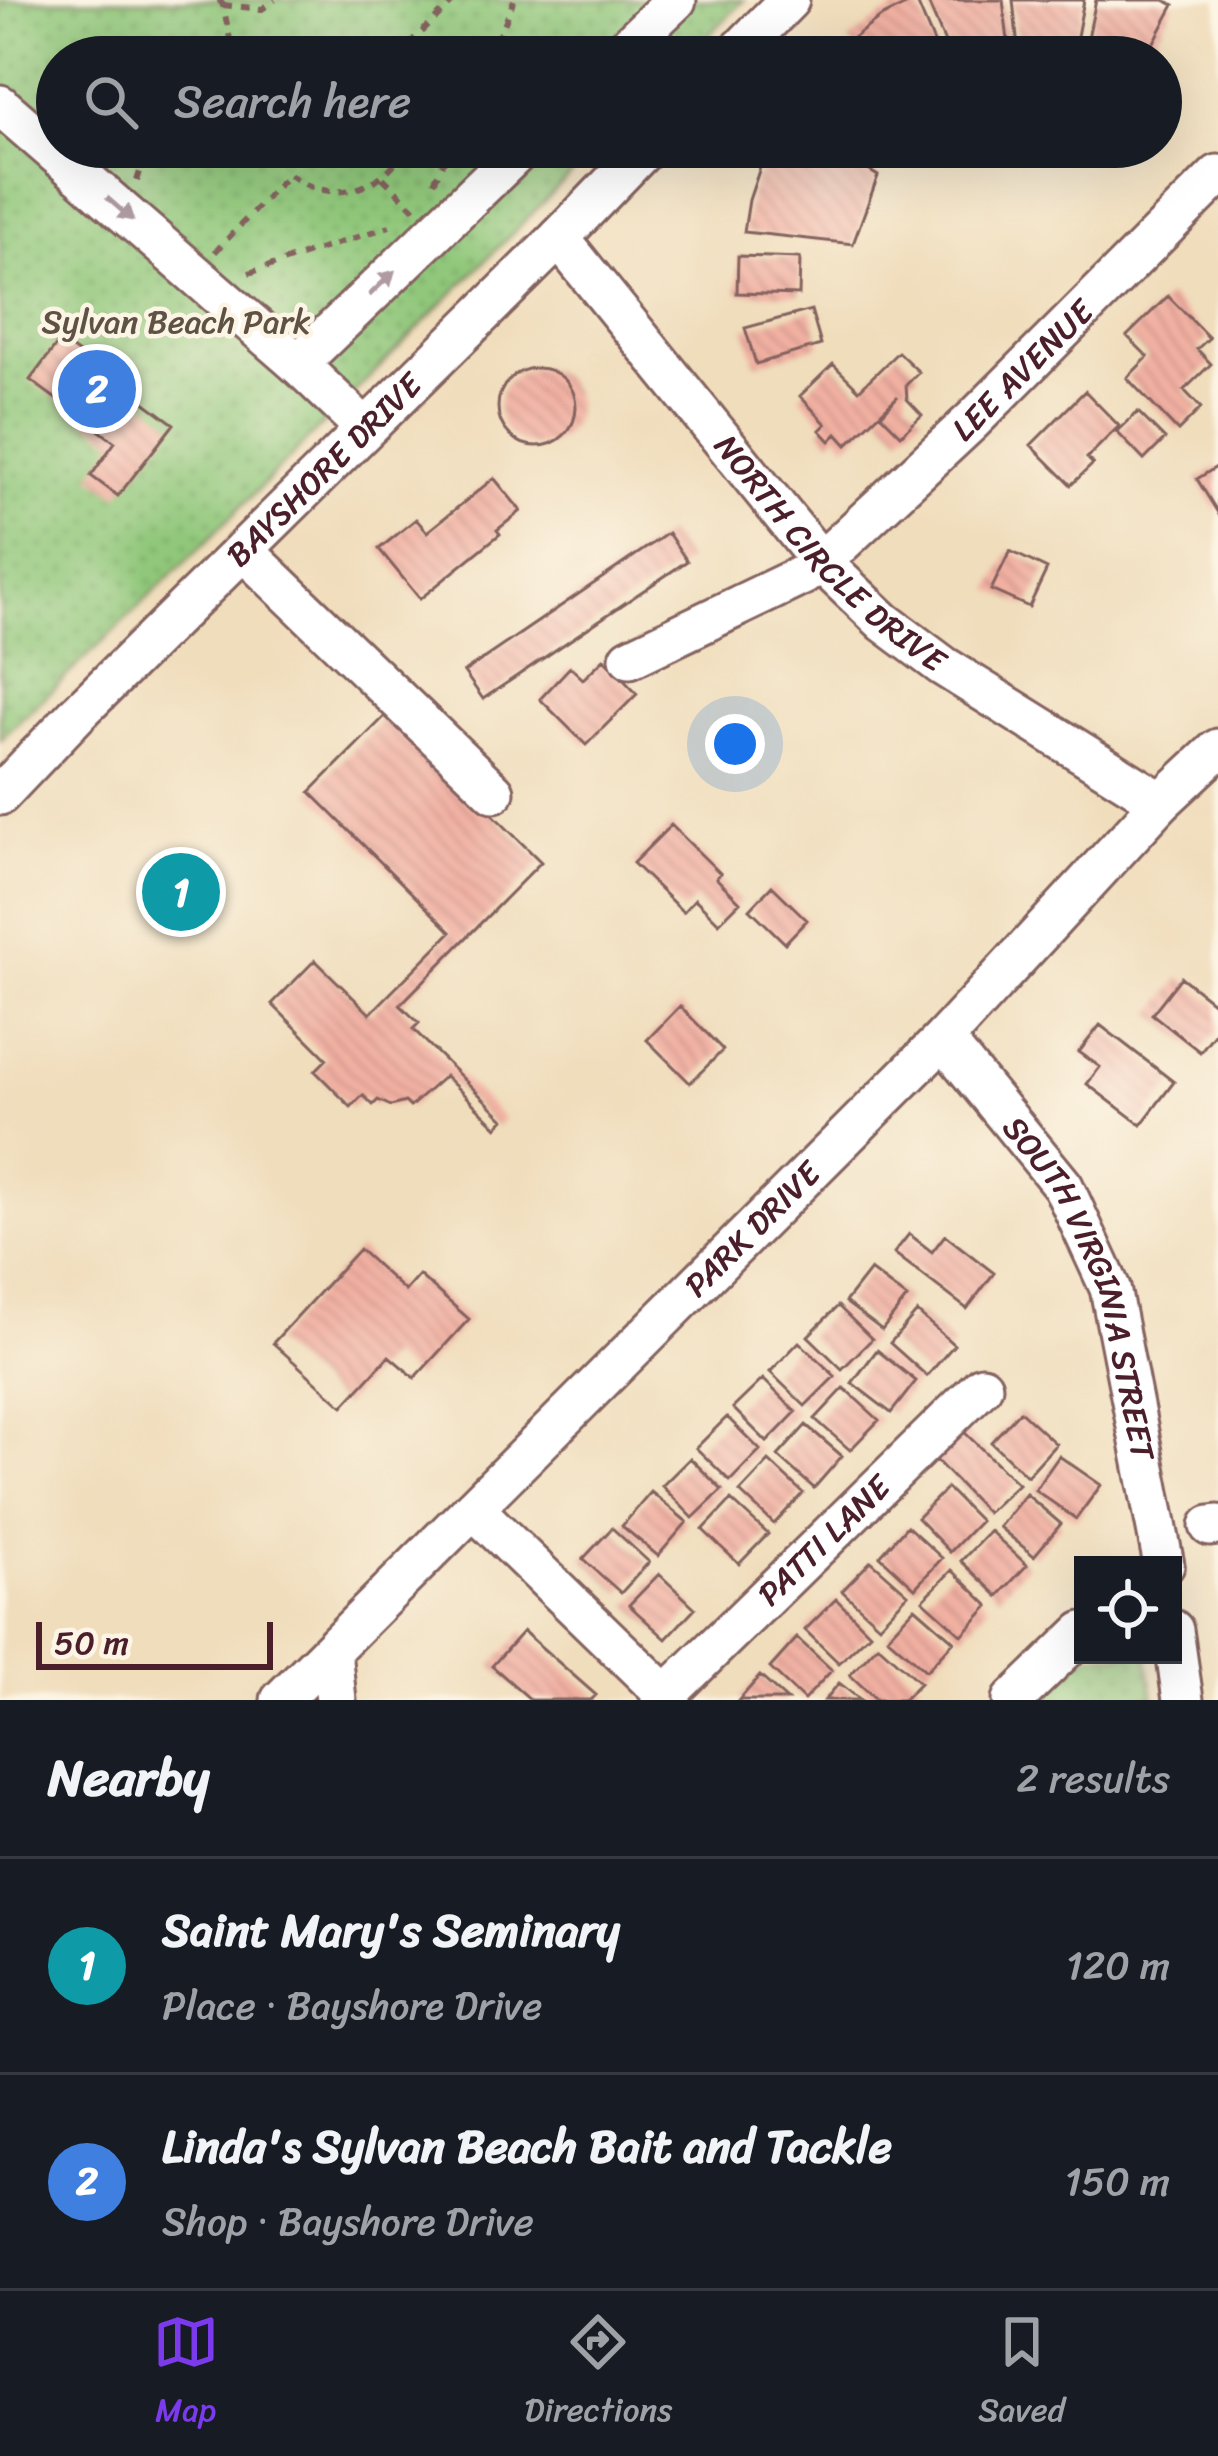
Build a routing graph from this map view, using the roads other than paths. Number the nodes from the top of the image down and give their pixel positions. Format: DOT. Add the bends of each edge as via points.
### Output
graph roads {
  1 [pos="676,0"];
  2 [pos="789,0"];
  3 [pos="638,36"];
  4 [pos="754,36"];
  5 [pos="0,105"];
  6 [pos="36,134"];
  7 [pos="79,168"];
  8 [pos="501,168"];
  9 [pos="627,168"];
  10 [pos="1218,175"];
  11 [pos="560,238"];
  12 [pos="298,364"];
  13 [pos="365,428"];
  14 [pos="243,550"];
  15 [pos="821,562"];
  16 [pos="630,658"];
  17 [pos="1218,749"];
  18 [pos="494,792"];
  19 [pos="0,795"];
  20 [pos="1161,802"];
  21 [pos="943,1039"];
  22 [pos="982,1386"];
  23 [pos="475,1509"];
  24 [pos="1162,1556"];
  25 [pos="1074,1641"];
  26 [pos="331,1651"];
  27 [pos="1178,1664"];
  28 [pos="666,1698"];
  29 [pos="281,1700"];
  30 [pos="336,1700"];
  31 [pos="1012,1700"];
  32 [pos="1183,1700"];
  1 -- 3 [label="street"];
  2 -- 4 [label="street"];
  5 -- 6 [label="street, one-way"];
  7 -- 12 [label="street, one-way" via="202,266"];
  12 -- 8 [label="street, one-way"];
  9 -- 11 [label="street, BAYSHORE DRIVE"];
  10 -- 15 [label="street, LEE AVENUE"];
  11 -- 13 [label="street, BAYSHORE DRIVE"];
  11 -- 15 [label="street, NORTH CIRCLE DRIVE"];
  12 -- 13 [label="street"];
  13 -- 14 [label="street, BAYSHORE DRIVE"];
  14 -- 18 [label="street"];
  14 -- 19 [label="street, BAYSHORE DRIVE"];
  15 -- 16 [label="street, LEE AVENUE"];
  15 -- 20 [label="street, NORTH CIRCLE DRIVE" via="943,666"];
  17 -- 20 [label="street, PARK DRIVE"];
  20 -- 21 [label="street, PARK DRIVE"];
  21 -- 23 [label="street, PARK DRIVE"];
  21 -- 24 [label="street, SOUTH VIRGINIA STREET" via="1063,1186 1110,1288"];
  22 -- 28 [label="street, PATTI LANE"];
  23 -- 26 [label="street, PARK DRIVE"];
  23 -- 28 [label="street"];
  25 -- 31 [label="street"];
  26 -- 29 [label="street, PARK DRIVE"];
  26 -- 30 [label="street"];
  27 -- 32 [label="street"];
}
